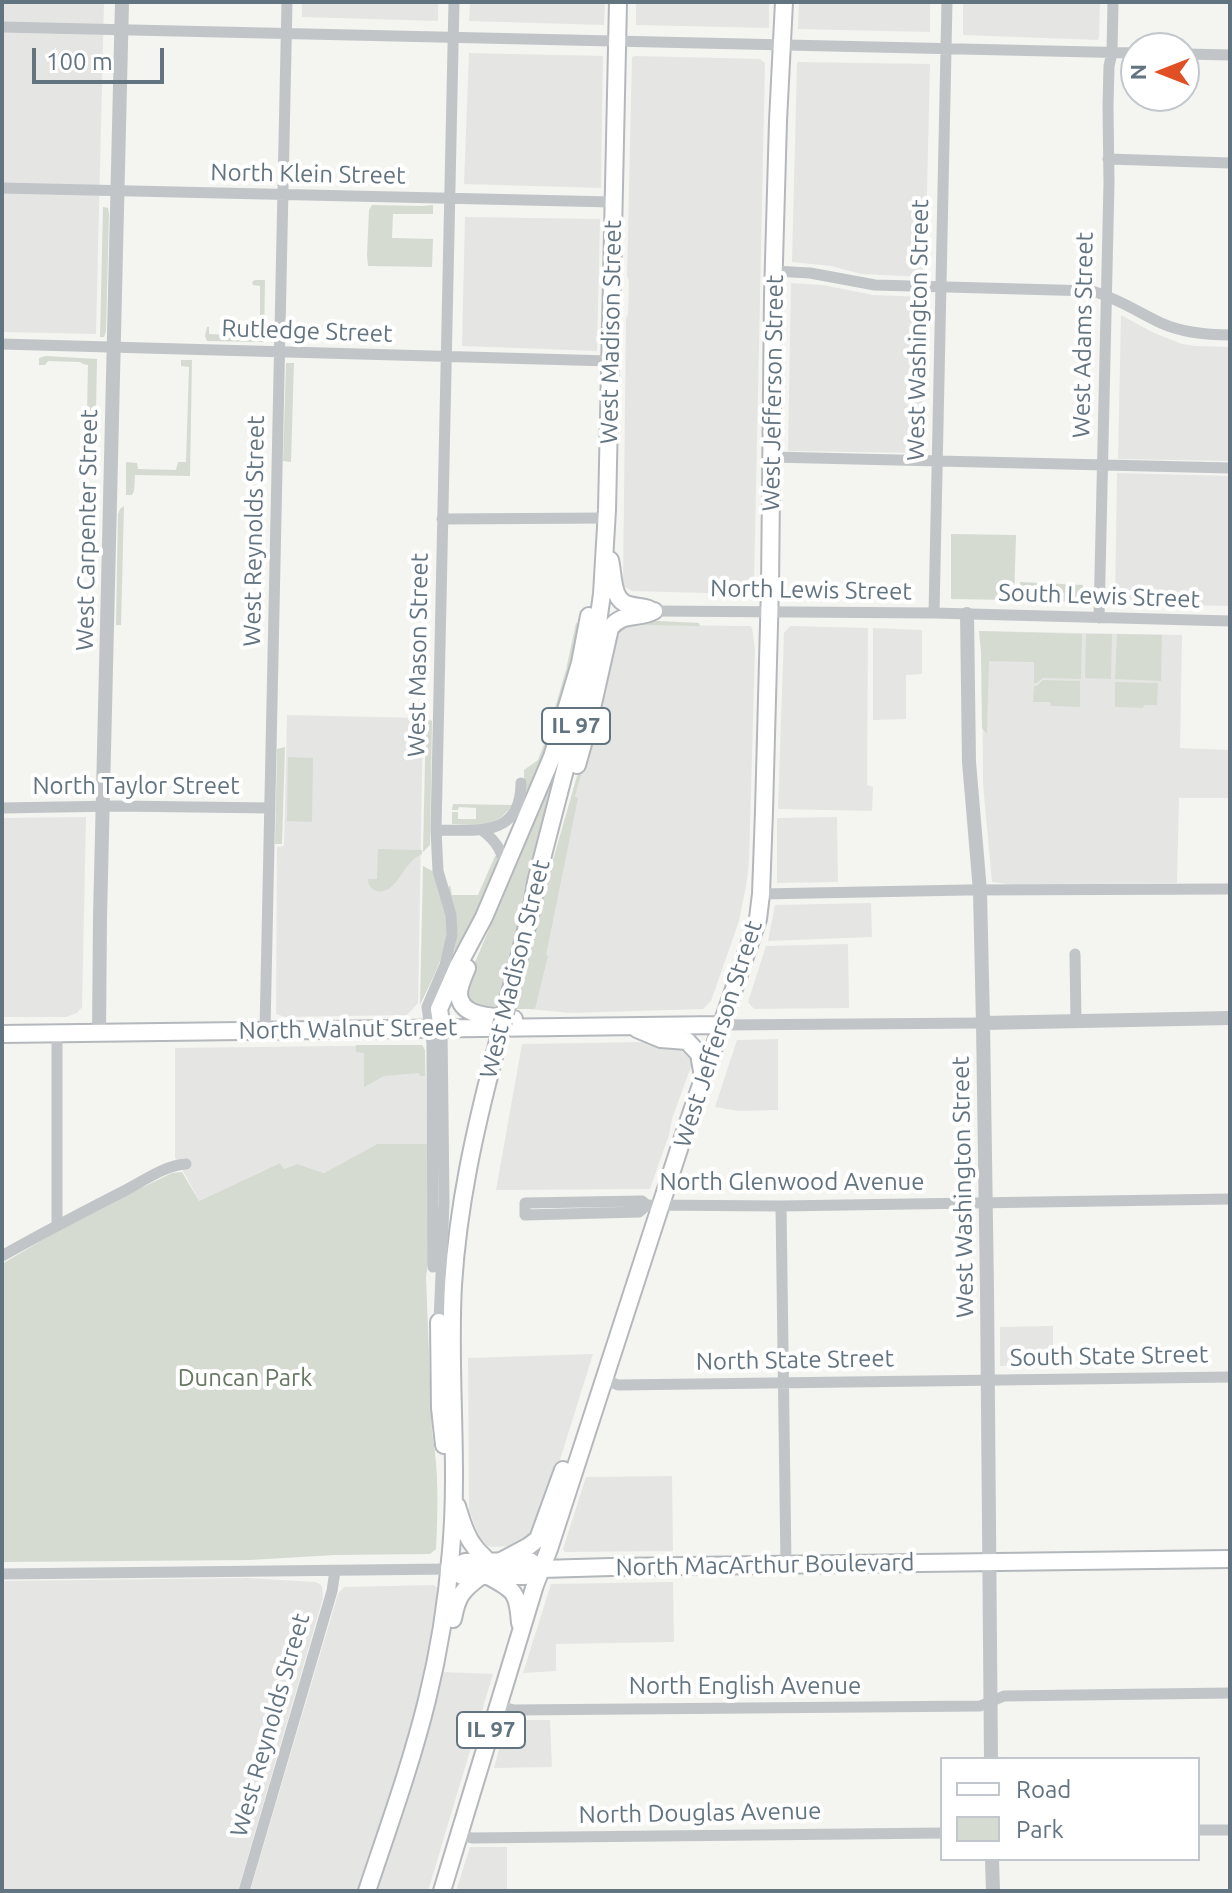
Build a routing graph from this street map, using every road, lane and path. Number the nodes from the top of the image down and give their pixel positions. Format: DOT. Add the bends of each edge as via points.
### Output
graph roads {
  1 [pos="122,2"];
  2 [pos="287,2"];
  3 [pos="454,2"];
  4 [pos="618,2"];
  5 [pos="784,2"];
  6 [pos="947,2"];
  7 [pos="1113,2"];
  8 [pos="2,27"];
  9 [pos="122,29"];
  10 [pos="286,33"];
  11 [pos="453,37"];
  12 [pos="617,41"];
  13 [pos="783,45"];
  14 [pos="946,49"];
  15 [pos="1112,53"];
  16 [pos="1120,53"];
  17 [pos="1200,54"];
  18 [pos="1230,55"];
  19 [pos="1108,159"];
  20 [pos="1230,163"];
  21 [pos="2,188"];
  22 [pos="118,191"];
  23 [pos="282,195"];
  24 [pos="450,199"];
  25 [pos="613,202"];
  26 [pos="774,271"];
  27 [pos="942,286"];
  28 [pos="1106,296"];
  29 [pos="1230,335"];
  30 [pos="2,344"];
  31 [pos="113,348"];
  32 [pos="280,352"];
  33 [pos="447,356"];
  34 [pos="610,361"];
  35 [pos="772,457"];
  36 [pos="937,462"];
  37 [pos="1102,466"];
  38 [pos="1230,468"];
  39 [pos="607,518"];
  40 [pos="442,519"];
  41 [pos="606,543"];
  42 [pos="654,611"];
  43 [pos="769,611"];
  44 [pos="934,613"];
  45 [pos="967,614"];
  46 [pos="1099,618"];
  47 [pos="1230,621"];
  48 [pos="521,783"];
  49 [pos="103,806"];
  50 [pos="2,808"];
  51 [pos="270,808"];
  52 [pos="436,830"];
  53 [pos="483,831"];
  54 [pos="505,869"];
  55 [pos="1230,889"];
  56 [pos="980,891"];
  57 [pos="761,894"];
  58 [pos="532,907"];
  59 [pos="484,917"];
  60 [pos="1075,954"];
  61 [pos="1230,1018"];
  62 [pos="1076,1021"];
  63 [pos="983,1023"];
  64 [pos="721,1025"];
  65 [pos="632,1026"];
  66 [pos="534,1027"];
  67 [pos="436,1029"];
  68 [pos="265,1030"];
  69 [pos="99,1032"];
  70 [pos="57,1033"];
  71 [pos="2,1034"];
  72 [pos="703,1078"];
  73 [pos="186,1164"];
  74 [pos="1230,1199"];
  75 [pos="986,1203"];
  76 [pos="654,1205"];
  77 [pos="781,1206"];
  78 [pos="57,1224"];
  79 [pos="2,1256"];
  80 [pos="433,1267"];
  81 [pos="439,1322"];
  82 [pos="1230,1377"];
  83 [pos="603,1379"];
  84 [pos="988,1379"];
  85 [pos="783,1382"];
  86 [pos="579,1455"];
  87 [pos="454,1497"];
  88 [pos="1230,1559"];
  89 [pos="989,1562"];
  90 [pos="786,1565"];
  91 [pos="449,1569"];
  92 [pos="489,1569"];
  93 [pos="541,1569"];
  94 [pos="335,1571"];
  95 [pos="2,1574"];
  96 [pos="520,1633"];
  97 [pos="431,1684"];
  98 [pos="1230,1693"];
  99 [pos="991,1700"];
  100 [pos="498,1706"];
  101 [pos="991,1757"];
  102 [pos="1200,1830"];
  103 [pos="1230,1830"];
  104 [pos="940,1833"];
  105 [pos="459,1835"];
  106 [pos="992,1861"];
  107 [pos="244,1891"];
  108 [pos="367,1891"];
  109 [pos="442,1891"];
  110 [pos="993,1891"];
  1 -- 9 [label="street, West Carpenter Street"];
  2 -- 10 [label="street, West Reynolds Street"];
  3 -- 11 [label="street, West Mason Street"];
  4 -- 12 [label="main road, IL 97"];
  5 -- 13 [label="main road, IL 97"];
  6 -- 14 [label="street, West Washington Street"];
  7 -- 15 [label="street, West Adams Street"];
  8 -- 9 [label="street"];
  9 -- 10 [label="street"];
  9 -- 22 [label="street, West Carpenter Street"];
  10 -- 11 [label="street"];
  10 -- 23 [label="street, West Reynolds Street"];
  11 -- 12 [label="street"];
  11 -- 24 [label="street, West Mason Street"];
  12 -- 13 [label="street"];
  12 -- 25 [label="main road, West Madison Street / IL 97"];
  13 -- 14 [label="street"];
  13 -- 26 [label="main road, West Jefferson Street / IL 97"];
  14 -- 15 [label="street"];
  14 -- 27 [label="street, West Washington Street"];
  15 -- 16 [label="street"];
  15 -- 19 [label="street, West Adams Street"];
  17 -- 18 [label="street"];
  19 -- 20 [label="street"];
  19 -- 28 [label="street, West Adams Street"];
  21 -- 22 [label="street, North Klein Street"];
  22 -- 23 [label="street, North Klein Street"];
  22 -- 31 [label="street, West Carpenter Street"];
  23 -- 24 [label="street, North Klein Street"];
  23 -- 32 [label="street, West Reynolds Street"];
  24 -- 25 [label="street, North Klein Street"];
  24 -- 33 [label="street, West Mason Street"];
  25 -- 34 [label="main road, West Madison Street / IL 97"];
  26 -- 27 [label="street" via="875,285"];
  26 -- 35 [label="main road, West Jefferson Street / IL 97"];
  27 -- 28 [label="street" via="1080,290"];
  27 -- 36 [label="street, West Washington Street"];
  28 -- 29 [label="street" via="1176,329"];
  28 -- 37 [label="street, West Adams Street"];
  30 -- 31 [label="street, Rutledge Street"];
  31 -- 32 [label="street, Rutledge Street"];
  31 -- 49 [label="street, West Carpenter Street"];
  32 -- 33 [label="street, Rutledge Street"];
  32 -- 51 [label="street, West Reynolds Street"];
  33 -- 34 [label="street, Rutledge Street"];
  33 -- 40 [label="street, West Mason Street"];
  34 -- 39 [label="main road, West Madison Street / IL 97"];
  35 -- 36 [label="street"];
  35 -- 43 [label="main road, West Jefferson Street / IL 97"];
  36 -- 37 [label="street"];
  36 -- 44 [label="street, West Washington Street"];
  37 -- 38 [label="street"];
  37 -- 46 [label="street, West Adams Street"];
  39 -- 40 [label="street"];
  39 -- 41 [label="main road, West Madison Street / IL 97"];
  40 -- 52 [label="street, West Mason Street"];
  41 -- 42 [label="main road" via="618,598"];
  41 -- 54 [label="main road" via="597,560 580,663 563,725"];
  41 -- 58 [label="main road, West Madison Street / IL 97" via="595,644"];
  42 -- 43 [label="street, North Lewis Street"];
  42 -- 58 [label="main road" via="621,618 608,633 585,738"];
  43 -- 44 [label="street, North Lewis Street"];
  43 -- 57 [label="main road, West Jefferson Street / IL 97"];
  44 -- 45 [label="street, North Lewis Street"];
  45 -- 46 [label="street, South Lewis Street"];
  45 -- 56 [label="street, West Washington Street" via="969,762"];
  46 -- 47 [label="street, South Lewis Street"];
  48 -- 53 [label="street" via="518,805 508,821"];
  49 -- 50 [label="street, North Taylor Street"];
  49 -- 51 [label="street, North Taylor Street"];
  49 -- 69 [label="street, West Carpenter Street"];
  51 -- 68 [label="street, West Reynolds Street"];
  52 -- 53 [label="street"];
  52 -- 67 [label="street, West Mason Street" via="452,935 427,1007"];
  53 -- 54 [label="street" via="501,849"];
  54 -- 59 [label="main road"];
  55 -- 56 [label="street"];
  56 -- 57 [label="street"];
  56 -- 63 [label="street, West Washington Street"];
  57 -- 64 [label="main road, West Jefferson Street / IL 97" via="755,930"];
  58 -- 87 [label="main road, West Madison Street / IL 97, bridge" via="476,1128 458,1226 453,1286"];
  59 -- 66 [label="main road" via="460,988 462,1003 477,1014"];
  59 -- 67 [label="main road" via="439,1009"];
  60 -- 62 [label="street"];
  61 -- 62 [label="street"];
  62 -- 63 [label="street"];
  63 -- 64 [label="street, North Walnut Street"];
  63 -- 75 [label="street, West Washington Street"];
  64 -- 65 [label="main road, North Walnut Street"];
  64 -- 72 [label="main road, West Jefferson Street / IL 97"];
  65 -- 66 [label="main road, North Walnut Street"];
  65 -- 72 [label="main road" via="661,1039 687,1041 699,1054"];
  66 -- 67 [label="main road, North Walnut Street"];
  67 -- 68 [label="main road, North Walnut Street"];
  67 -- 80 [label="street, West Mason Street"];
  67 -- 81 [label="street, West Mason Street" via="444,1203"];
  68 -- 69 [label="main road, North Walnut Street"];
  69 -- 70 [label="main road, North Walnut Street"];
  70 -- 71 [label="main road, North Walnut Street"];
  70 -- 78 [label="street"];
  72 -- 76 [label="main road, West Jefferson Street / IL 97"];
  73 -- 78 [label="street"];
  74 -- 75 [label="street, North Glenwood Avenue"];
  75 -- 77 [label="street, North Glenwood Avenue"];
  75 -- 84 [label="street, West Washington Street"];
  76 -- 76 [label="street, North Glenwood Avenue" via="525,1203 525,1215 639,1212"];
  76 -- 77 [label="street, North Glenwood Avenue"];
  76 -- 83 [label="main road, West Jefferson Street / IL 97"];
  77 -- 85 [label="street"];
  78 -- 79 [label="street"];
  81 -- 87 [label="main road" via="440,1408"];
  82 -- 84 [label="street, South State Street"];
  83 -- 85 [label="street, North State Street" via="616,1385"];
  83 -- 86 [label="main road, West Jefferson Street / IL 97"];
  84 -- 85 [label="street, North State Street"];
  84 -- 89 [label="street, West Washington Street"];
  85 -- 90 [label="street"];
  86 -- 92 [label="main road" via="564,1469 538,1539"];
  86 -- 93 [label="main road, West Jefferson Street / IL 97"];
  87 -- 91 [label="main road, West Madison Street / IL 97"];
  87 -- 92 [label="main road" via="468,1537"];
  88 -- 89 [label="main road, North MacArthur Boulevard"];
  89 -- 90 [label="main road, North MacArthur Boulevard"];
  89 -- 99 [label="street, West Washington Street"];
  90 -- 93 [label="main road, North MacArthur Boulevard"];
  91 -- 92 [label="main road, North MacArthur Boulevard" via="465,1562"];
  91 -- 94 [label="street, North MacArthur Boulevard"];
  91 -- 97 [label="main road, West Madison Street / IL 97"];
  92 -- 93 [label="main road, North MacArthur Boulevard" via="530,1561"];
  92 -- 96 [label="main road" via="514,1593"];
  92 -- 97 [label="main road" via="456,1603 450,1642"];
  93 -- 96 [label="main road, West Jefferson Street / IL 97"];
  94 -- 95 [label="street, North MacArthur Boulevard"];
  94 -- 107 [label="street, West Reynolds Street"];
  96 -- 100 [label="main road, West Jefferson Street / IL 97"];
  97 -- 108 [label="main road, West Madison Street / IL 97"];
  98 -- 99 [label="street, North English Avenue"];
  99 -- 100 [label="street, North English Avenue" via="980,1706 912,1707"];
  99 -- 101 [label="street, West Washington Street"];
  100 -- 105 [label="main road, West Jefferson Street / IL 97"];
  102 -- 103 [label="street"];
  104 -- 105 [label="street, North Douglas Avenue"];
  105 -- 109 [label="main road, West Jefferson Street / IL 97"];
  106 -- 110 [label="street"];
}
